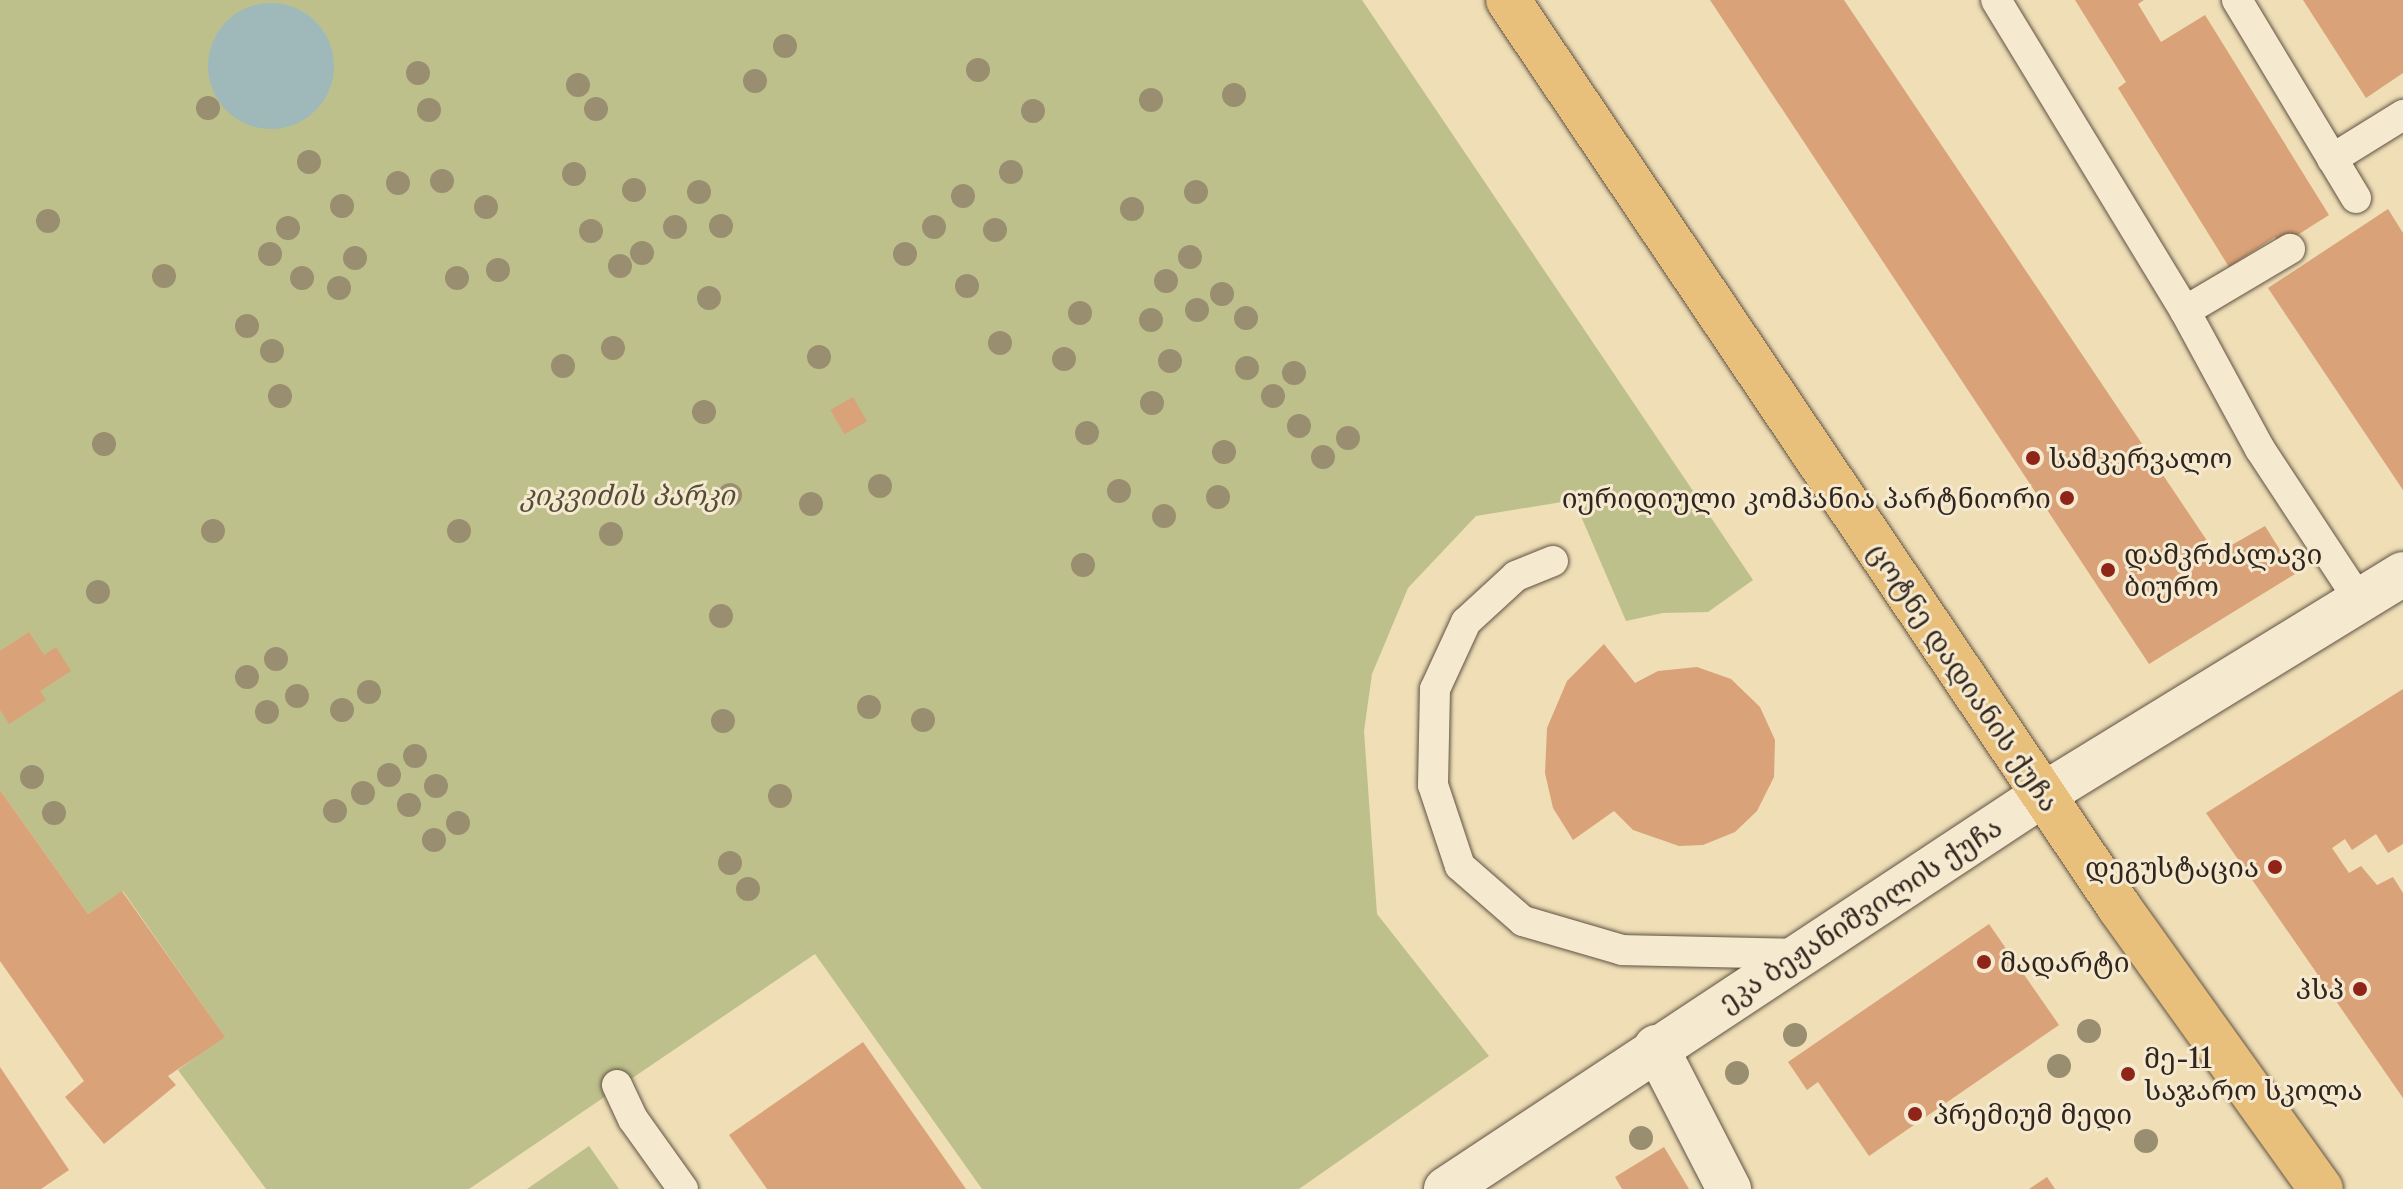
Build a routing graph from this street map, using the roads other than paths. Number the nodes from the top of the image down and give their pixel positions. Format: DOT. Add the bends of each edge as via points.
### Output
graph roads {
  1 [pos="1508,0"];
  2 [pos="1996,0"];
  3 [pos="2237,0"];
  4 [pos="2403,115"];
  5 [pos="2332,159"];
  6 [pos="2356,198"];
  7 [pos="2290,249"];
  8 [pos="2185,311"];
  9 [pos="1553,561"];
  10 [pos="2403,574"];
  11 [pos="2360,601"];
  12 [pos="2044,794"];
  13 [pos="1799,954"];
  14 [pos="1656,1047"];
  15 [pos="617,1085"];
  16 [pos="683,1189"];
  17 [pos="1446,1189"];
  18 [pos="1729,1189"];
  19 [pos="2321,1189"];
  1 -- 12 [label="main road, ცოტნე დადიანის ქუჩა"];
  2 -- 8 [label="lane"];
  3 -- 5 [label="lane"];
  4 -- 5 [label="lane"];
  5 -- 6 [label="lane"];
  7 -- 8 [label="lane"];
  8 -- 11 [label="lane" via="2260,449"];
  9 -- 13 [label="lane" via="1516,576 1466,622 1435,689 1433,785 1460,866 1523,921 1622,950"];
  10 -- 11 [label="street, ეკა ბეჟანიშვილის ქუჩა"];
  11 -- 12 [label="street, ეკა ბეჟანიშვილის ქუჩა"];
  12 -- 13 [label="street, ეკა ბეჟანიშვილის ქუჩა"];
  12 -- 19 [label="main road, ცოტნე დადიანის ქუჩა"];
  13 -- 14 [label="street, ეკა ბეჟანიშვილის ქუჩა"];
  14 -- 17 [label="street, ეკა ბეჟანიშვილის ქუჩა"];
  14 -- 18 [label="street"];
  15 -- 16 [label="lane" via="633,1119"];
}
